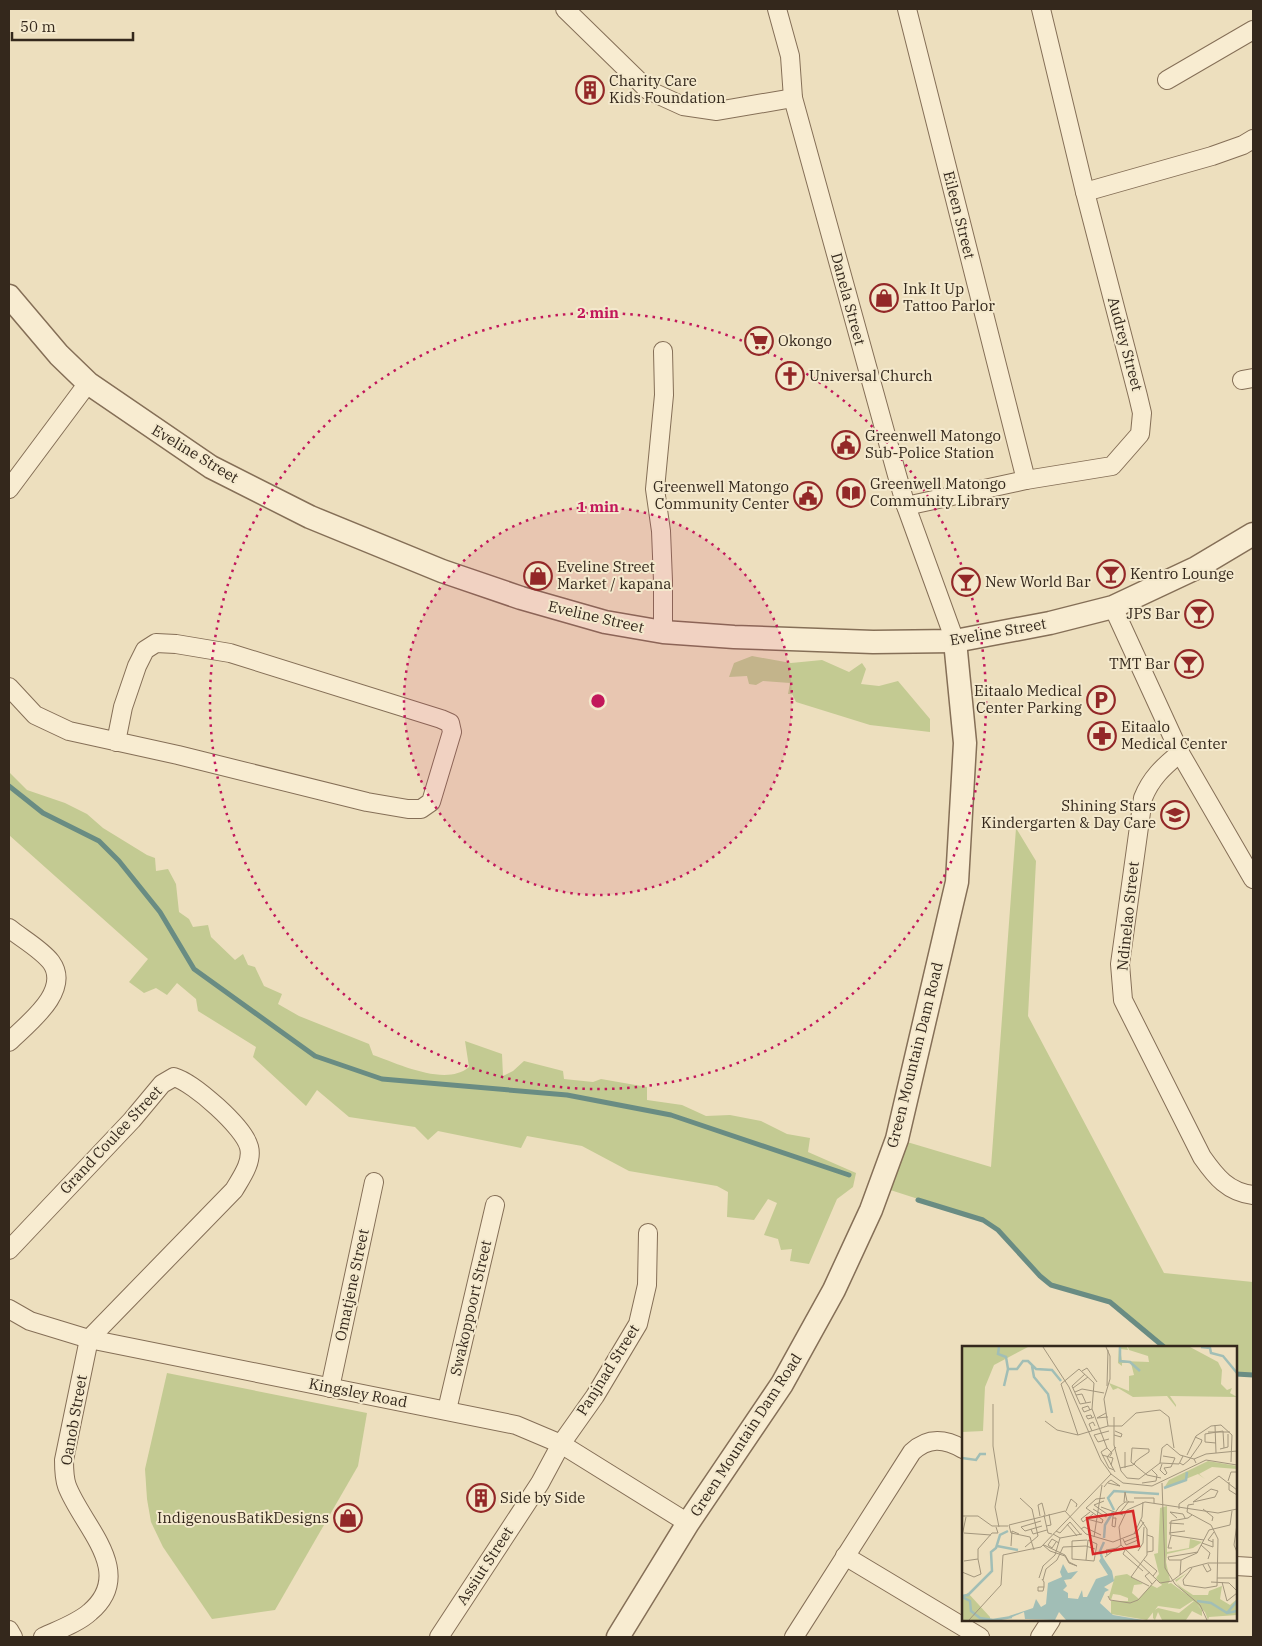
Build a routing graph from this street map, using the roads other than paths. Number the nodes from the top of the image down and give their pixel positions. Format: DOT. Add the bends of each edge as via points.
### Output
graph roads {
  1 [pos="565,9"];
  2 [pos="777,9"];
  3 [pos="907,9"];
  4 [pos="1041,9"];
  5 [pos="1253,30"];
  6 [pos="1167,80"];
  7 [pos="794,98"];
  8 [pos="1253,139"];
  9 [pos="1085,192"];
  10 [pos="9,296"];
  11 [pos="663,351"];
  12 [pos="88,384"];
  13 [pos="1026,480"];
  14 [pos="9,489"];
  15 [pos="906,506"];
  16 [pos="1253,534"];
  17 [pos="1113,607"];
  18 [pos="663,632"];
  19 [pos="955,641"];
  20 [pos="9,687"];
  21 [pos="116,742"];
  22 [pos="1180,753"];
  23 [pos="1253,879"];
  24 [pos="9,928"];
  25 [pos="9,1042"];
  26 [pos="374,1182"];
  27 [pos="1253,1196"];
  28 [pos="495,1205"];
  29 [pos="648,1233"];
  30 [pos="9,1250"];
  31 [pos="9,1309"];
  32 [pos="89,1339"];
  33 [pos="330,1388"];
  34 [pos="446,1410"];
  35 [pos="561,1444"];
  36 [pos="962,1448"];
  37 [pos="688,1523"];
  38 [pos="845,1556"];
  39 [pos="1237,1566"];
  40 [pos="1253,1567"];
  41 [pos="1051,1621"];
  42 [pos="9,1630"];
  43 [pos="13,1637"];
  44 [pos="43,1637"];
  45 [pos="439,1637"];
  46 [pos="618,1637"];
  47 [pos="794,1637"];
  48 [pos="980,1637"];
  49 [pos="1040,1637"];
  1 -- 7 [label="street" via="648,90 683,106 717,111"];
  2 -- 7 [label="street, Danela Street" via="790,56"];
  3 -- 13 [label="street, Eileen Street"];
  4 -- 9 [label="street, Audrey Street"];
  5 -- 6 [label="street"];
  7 -- 15 [label="street, Danela Street"];
  8 -- 9 [label="street" via="1212,156"];
  9 -- 13 [label="street, Audrey Street" via="1140,404 1140,434 1112,466"];
  10 -- 12 [label="street, Eveline Street"];
  11 -- 18 [label="street" via="664,395 655,489 664,581"];
  12 -- 14 [label="street"];
  12 -- 18 [label="street, Eveline Street" via="211,467 310,517 442,571 521,598 605,622"];
  13 -- 15 [label="street, Audrey Street"];
  15 -- 19 [label="street, Danela Street"];
  16 -- 17 [label="street, Eveline Street" via="1196,568"];
  17 -- 19 [label="street, Eveline Street"];
  17 -- 22 [label="street"];
  18 -- 19 [label="street, Eveline Street" via="734,638"];
  19 -- 37 [label="street, Green Mountain Dam Road" via="964,743 957,882 897,1139 871,1210 829,1299 782,1384"];
  20 -- 21 [label="street" via="29,709 50,724"];
  21 -- 21 [label="street" via="367,802 422,809 431,802 452,732 450,723 441,718 249,659 156,643 145,650 137,666 123,707"];
  22 -- 23 [label="street"];
  22 -- 27 [label="street, Ndinelao Street" via="1159,770 1143,798 1120,964 1123,1000 1216,1178 1242,1194"];
  24 -- 25 [label="street" via="50,960 57,981 46,1004"];
  26 -- 33 [label="street, Omatjene Street"];
  28 -- 34 [label="street, Swakoppoort Street"];
  29 -- 35 [label="street, Panjnad Street" via="647,1285 638,1324 595,1396"];
  30 -- 32 [label="street, Grand Coulee Street" via="162,1084 174,1077 185,1080 229,1119 250,1148 247,1169 234,1190"];
  31 -- 32 [label="street, Kingsley Road" via="40,1324"];
  32 -- 33 [label="street, Kingsley Road"];
  32 -- 44 [label="street, Oanob Street" via="64,1473 72,1498 106,1555 109,1581 91,1612"];
  33 -- 34 [label="street, Kingsley Road"];
  34 -- 35 [label="street, Kingsley Road" via="516,1425"];
  35 -- 37 [label="street, Kingsley Road"];
  35 -- 45 [label="street, Assiut Street" via="540,1483"];
  36 -- 38 [label="street" via="951,1442 935,1440 922,1443 900,1469"];
  37 -- 46 [label="street, Green Mountain Dam Road"];
  38 -- 47 [label="street"];
  38 -- 48 [label="street"];
  39 -- 40 [label="street"];
  41 -- 49 [label="street"];
  42 -- 43 [label="street"];
}
